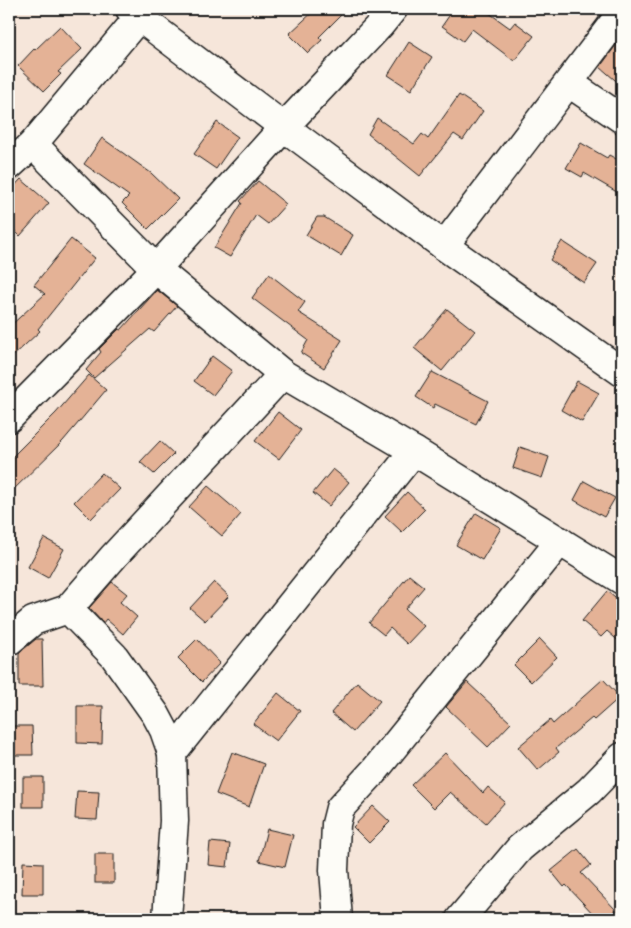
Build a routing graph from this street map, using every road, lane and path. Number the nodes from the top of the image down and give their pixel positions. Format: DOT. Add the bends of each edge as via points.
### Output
graph roads {
  1 [pos="393,9"];
  2 [pos="139,12"];
  3 [pos="622,12"];
  4 [pos="569,83"];
  5 [pos="622,119"];
  6 [pos="284,128"];
  7 [pos="33,144"];
  8 [pos="9,166"];
  9 [pos="444,246"];
  10 [pos="156,269"];
  11 [pos="622,372"];
  12 [pos="283,374"];
  13 [pos="9,418"];
  14 [pos="414,451"];
  15 [pos="560,541"];
  16 [pos="622,580"];
  17 [pos="68,609"];
  18 [pos="9,641"];
  19 [pos="172,752"];
  20 [pos="622,757"];
  21 [pos="167,919"];
  22 [pos="338,919"];
  23 [pos="460,919"];
  1 -- 6 [label="street"];
  2 -- 6 [label="street"];
  2 -- 7 [label="street"];
  3 -- 4 [label="street"];
  4 -- 5 [label="street"];
  4 -- 9 [label="street"];
  6 -- 9 [label="street"];
  6 -- 10 [label="street"];
  7 -- 8 [label="street"];
  7 -- 10 [label="street"];
  9 -- 11 [label="street"];
  10 -- 12 [label="street"];
  10 -- 13 [label="street"];
  12 -- 14 [label="street"];
  12 -- 17 [label="street"];
  14 -- 15 [label="street"];
  14 -- 19 [label="street"];
  15 -- 16 [label="street"];
  15 -- 22 [label="street" via="375,770 340,808 334,861"];
  17 -- 18 [label="street" via="33,621"];
  17 -- 19 [label="street" via="114,656 156,715"];
  19 -- 21 [label="street" via="174,821"];
  20 -- 23 [label="street" via="589,791 520,848"];
}
